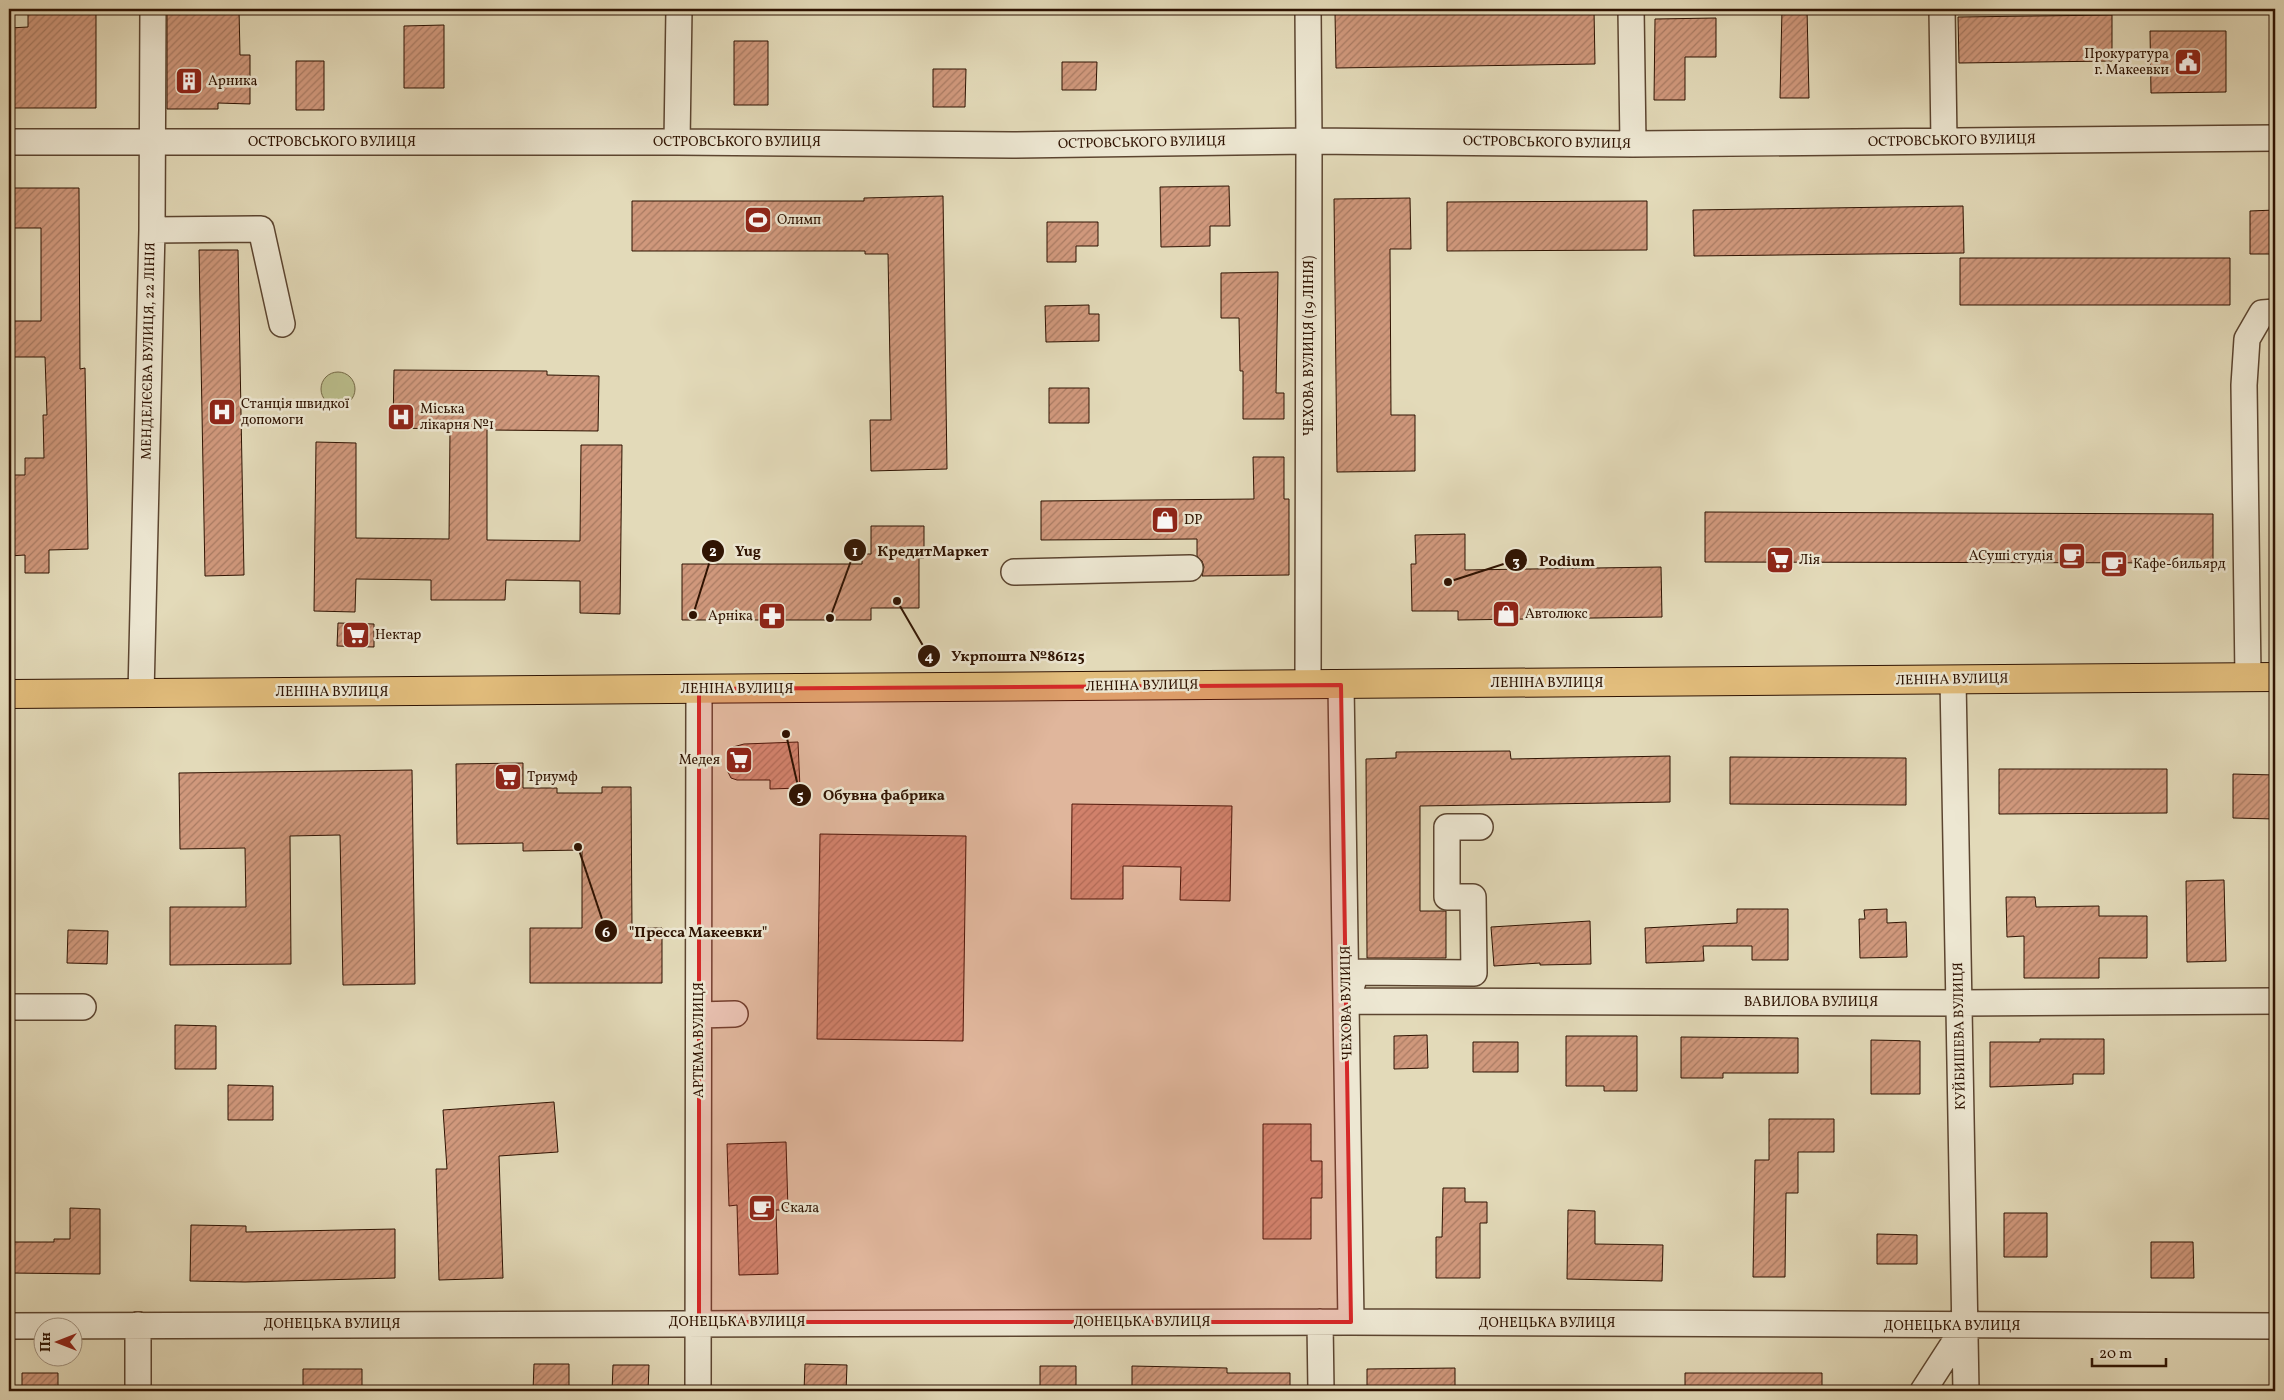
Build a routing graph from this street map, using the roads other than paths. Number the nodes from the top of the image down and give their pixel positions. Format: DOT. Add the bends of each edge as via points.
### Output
graph roads {
  1 [pos="153,9"];
  2 [pos="679,9"];
  3 [pos="1308,9"];
  4 [pos="1631,9"];
  5 [pos="1942,9"];
  6 [pos="2275,138"];
  7 [pos="1309,141"];
  8 [pos="9,142"];
  9 [pos="151,142"];
  10 [pos="677,142"];
  11 [pos="1944,142"];
  12 [pos="1633,144"];
  13 [pos="152,230"];
  14 [pos="2275,312"];
  15 [pos="282,324"];
  16 [pos="1190,568"];
  17 [pos="1014,572"];
  18 [pos="2248,677"];
  19 [pos="2275,677"];
  20 [pos="1954,680"];
  21 [pos="1308,684"];
  22 [pos="1341,684"];
  23 [pos="699,689"];
  24 [pos="9,694"];
  25 [pos="141,694"];
  26 [pos="1480,827"];
  27 [pos="1347,1000"];
  28 [pos="2275,1001"];
  29 [pos="1960,1003"];
  30 [pos="9,1007"];
  31 [pos="83,1007"];
  32 [pos="735,1014"];
  33 [pos="699,1015"];
  34 [pos="699,1322"];
  35 [pos="1320,1322"];
  36 [pos="1351,1322"];
  37 [pos="138,1325"];
  38 [pos="9,1326"];
  39 [pos="1965,1326"];
  40 [pos="2275,1326"];
  41 [pos="138,1391"];
  42 [pos="698,1391"];
  43 [pos="1321,1391"];
  44 [pos="1923,1391"];
  45 [pos="1966,1391"];
  1 -- 9 [label="street, МЕНДЕЛЄЄВА ВУЛИЦЯ, 22 ЛІНІЯ"];
  2 -- 10 [label="street"];
  3 -- 7 [label="street, ЧЕХОВА ВУЛИЦЯ (19 ЛIНIЯ)"];
  4 -- 12 [label="street"];
  5 -- 11 [label="street"];
  6 -- 11 [label="street, ОСТРОВСЬКОГО ВУЛИЦЯ"];
  7 -- 10 [label="street, ОСТРОВСЬКОГО ВУЛИЦЯ" via="1012,145"];
  7 -- 12 [label="street, ОСТРОВСЬКОГО ВУЛИЦЯ"];
  7 -- 21 [label="street, ЧЕХОВА ВУЛИЦЯ (19 ЛIНIЯ)"];
  8 -- 9 [label="street, ОСТРОВСЬКОГО ВУЛИЦЯ"];
  9 -- 10 [label="street, ОСТРОВСЬКОГО ВУЛИЦЯ"];
  9 -- 13 [label="street, МЕНДЕЛЄЄВА ВУЛИЦЯ, 22 ЛІНІЯ"];
  11 -- 12 [label="street, ОСТРОВСЬКОГО ВУЛИЦЯ"];
  13 -- 15 [label="street" via="261,229"];
  13 -- 25 [label="street, МЕНДЕЛЄЄВА ВУЛИЦЯ, 22 ЛІНІЯ"];
  14 -- 18 [label="street" via="2262,313 2247,339 2244,385"];
  16 -- 17 [label="street"];
  18 -- 19 [label="main road, ЛЕНІНА ВУЛИЦЯ"];
  18 -- 20 [label="main road, ЛЕНІНА ВУЛИЦЯ"];
  20 -- 22 [label="main road, ЛЕНІНА ВУЛИЦЯ"];
  20 -- 29 [label="street, КУЙБИШЕВА ВУЛИЦЯ"];
  21 -- 22 [label="main road, ЛЕНІНА ВУЛИЦЯ"];
  21 -- 23 [label="main road, ЛЕНІНА ВУЛИЦЯ"];
  22 -- 27 [label="street, ЧЕХОВА ВУЛИЦЯ"];
  23 -- 25 [label="main road, ЛЕНІНА ВУЛИЦЯ"];
  23 -- 33 [label="street, АРТЕМА ВУЛИЦЯ"];
  24 -- 25 [label="main road, ЛЕНІНА ВУЛИЦЯ"];
  26 -- 27 [label="street" via="1447,827 1448,897 1473,897 1474,973 1356,972"];
  27 -- 29 [label="street, ВАВИЛОВА ВУЛИЦЯ"];
  27 -- 36 [label="street, ЧЕХОВА ВУЛИЦЯ"];
  28 -- 29 [label="street, ВАВИЛОВА ВУЛИЦЯ"];
  29 -- 39 [label="street, КУЙБИШЕВА ВУЛИЦЯ"];
  30 -- 31 [label="street"];
  32 -- 33 [label="street"];
  33 -- 34 [label="street, АРТЕМА ВУЛИЦЯ"];
  34 -- 35 [label="street, ДОНЕЦЬКА ВУЛИЦЯ"];
  34 -- 37 [label="street, ДОНЕЦЬКА ВУЛИЦЯ"];
  34 -- 42 [label="street, АРТЕМА ВУЛИЦЯ"];
  35 -- 36 [label="street, ДОНЕЦЬКА ВУЛИЦЯ"];
  35 -- 43 [label="street"];
  36 -- 39 [label="street, ДОНЕЦЬКА ВУЛИЦЯ"];
  37 -- 38 [label="street, ДОНЕЦЬКА ВУЛИЦЯ"];
  37 -- 41 [label="street"];
  39 -- 40 [label="street, ДОНЕЦЬКА ВУЛИЦЯ"];
  39 -- 44 [label="street"];
  39 -- 45 [label="street, КУЙБИШЕВА ВУЛИЦЯ"];
}
